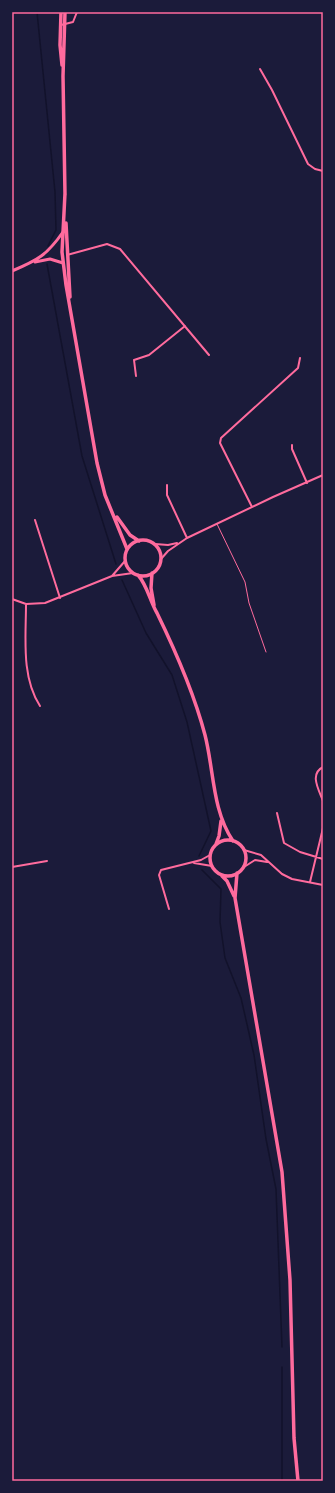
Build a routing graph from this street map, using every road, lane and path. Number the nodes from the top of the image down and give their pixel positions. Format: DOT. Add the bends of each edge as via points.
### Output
graph roads {
  1 [pos="61,12"];
  2 [pos="65,12"];
  3 [pos="77,12"];
  4 [pos="63,25"];
  5 [pos="260,69"];
  6 [pos="323,171"];
  7 [pos="65,193"];
  8 [pos="63,231"];
  9 [pos="66,254"];
  10 [pos="33,262"];
  11 [pos="63,264"];
  12 [pos="12,271"];
  13 [pos="72,319"];
  14 [pos="185,326"];
  15 [pos="209,355"];
  16 [pos="300,358"];
  17 [pos="136,376"];
  18 [pos="292,445"];
  19 [pos="323,467"];
  20 [pos="323,471"];
  21 [pos="323,475"];
  22 [pos="307,483"];
  23 [pos="167,485"];
  24 [pos="252,507"];
  25 [pos="113,513"];
  26 [pos="35,520"];
  27 [pos="217,524"];
  28 [pos="187,538"];
  29 [pos="139,541"];
  30 [pos="179,543"];
  31 [pos="155,544"];
  32 [pos="127,549"];
  33 [pos="161,559"];
  34 [pos="125,561"];
  35 [pos="133,573"];
  36 [pos="152,573"];
  37 [pos="138,575"];
  38 [pos="112,576"];
  39 [pos="60,598"];
  40 [pos="12,599"];
  41 [pos="26,604"];
  42 [pos="157,614"];
  43 [pos="266,652"];
  44 [pos="40,706"];
  45 [pos="323,767"];
  46 [pos="323,801"];
  47 [pos="277,813"];
  48 [pos="221,818"];
  49 [pos="323,828"];
  50 [pos="232,840"];
  51 [pos="216,844"];
  52 [pos="244,850"];
  53 [pos="210,855"];
  54 [pos="315,858"];
  55 [pos="323,859"];
  56 [pos="47,861"];
  57 [pos="192,862"];
  58 [pos="268,862"];
  59 [pos="212,866"];
  60 [pos="244,867"];
  61 [pos="12,868"];
  62 [pos="237,873"];
  63 [pos="220,874"];
  64 [pos="310,882"];
  65 [pos="323,885"];
  66 [pos="235,898"];
  67 [pos="169,909"];
  68 [pos="298,1481"];
  1 -- 4 [label="main road"];
  2 -- 4 [label="main road"];
  3 -- 4 [label="street" via="73,22"];
  4 -- 7 [label="main road"];
  5 -- 6 [label="street" via="308,164"];
  7 -- 8 [label="main road"];
  7 -- 9 [label="main road"];
  8 -- 10 [label="street" via="52,248"];
  8 -- 11 [label="main road"];
  9 -- 13 [label="main road"];
  9 -- 14 [label="street" via="71,255 107,244 120,249"];
  10 -- 11 [label="street" via="50,260"];
  10 -- 12 [label="street"];
  11 -- 13 [label="main road"];
  13 -- 25 [label="main road" via="97,463 105,495"];
  14 -- 15 [label="street"];
  14 -- 17 [label="street" via="149,355 134,360"];
  16 -- 24 [label="street" via="298,368 221,438 220,443"];
  18 -- 22 [label="street"];
  19 -- 20 [label="street"];
  21 -- 22 [label="street"];
  22 -- 24 [label="street"];
  23 -- 28 [label="street" via="167,495"];
  24 -- 27 [label="street"];
  25 -- 29 [label="main road"];
  25 -- 32 [label="main road"];
  26 -- 39 [label="street"];
  27 -- 28 [label="street"];
  27 -- 43 [label="lane" via="245,582 249,603"];
  28 -- 30 [label="street"];
  29 -- 31 [label="main road"];
  29 -- 32 [label="main road"];
  30 -- 31 [label="street"];
  30 -- 33 [label="street"];
  31 -- 33 [label="main road"];
  32 -- 34 [label="main road"];
  33 -- 36 [label="main road"];
  34 -- 35 [label="main road"];
  34 -- 38 [label="street"];
  35 -- 37 [label="main road"];
  35 -- 38 [label="street"];
  36 -- 37 [label="main road"];
  36 -- 42 [label="main road" via="151,588"];
  37 -- 42 [label="main road"];
  38 -- 39 [label="street"];
  39 -- 41 [label="street" via="45,603"];
  40 -- 41 [label="street"];
  41 -- 44 [label="street" via="26,658 34,697"];
  42 -- 48 [label="main road" via="194,698 206,736"];
  45 -- 46 [label="street" via="315,777"];
  47 -- 54 [label="street" via="284,843"];
  48 -- 50 [label="main road"];
  48 -- 51 [label="main road"];
  49 -- 54 [label="street"];
  50 -- 51 [label="main road"];
  50 -- 52 [label="main road"];
  51 -- 53 [label="main road"];
  52 -- 58 [label="street" via="261,855"];
  52 -- 60 [label="main road"];
  53 -- 57 [label="street"];
  53 -- 59 [label="main road"];
  54 -- 55 [label="street"];
  54 -- 64 [label="street"];
  56 -- 61 [label="street"];
  57 -- 59 [label="street"];
  57 -- 67 [label="street" via="161,870 159,875"];
  58 -- 60 [label="street" via="255,860"];
  58 -- 64 [label="street" via="292,879"];
  59 -- 63 [label="main road"];
  60 -- 62 [label="main road"];
  62 -- 63 [label="main road"];
  62 -- 66 [label="main road"];
  63 -- 66 [label="main road" via="227,881"];
  64 -- 65 [label="street"];
  66 -- 68 [label="main road" via="282,1172 290,1280 294,1438"];
}
